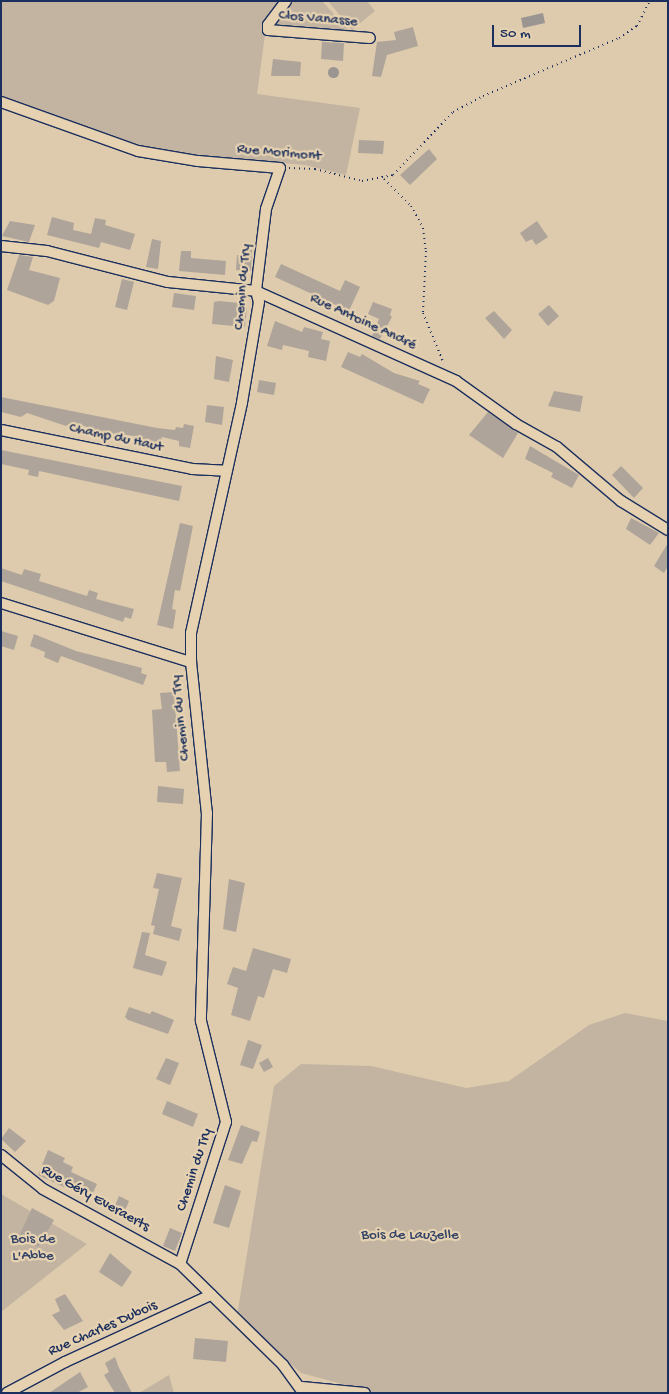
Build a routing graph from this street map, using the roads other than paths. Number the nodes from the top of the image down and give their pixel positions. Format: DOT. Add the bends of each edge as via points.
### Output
graph roads {
  1 [pos="286,1"];
  2 [pos="370,38"];
  3 [pos="1,102"];
  4 [pos="280,168"];
  5 [pos="1,246"];
  6 [pos="256,291"];
  7 [pos="1,430"];
  8 [pos="226,471"];
  9 [pos="668,530"];
  10 [pos="1,603"];
  11 [pos="191,662"];
  12 [pos="1,1155"];
  13 [pos="180,1264"];
  14 [pos="211,1295"];
  15 [pos="303,1390"];
  16 [pos="7,1393"];
  17 [pos="365,1393"];
  1 -- 2 [label="street, Clos Vanasse" via="268,25 268,30"];
  3 -- 4 [label="street, Rue Morimont" via="138,151 198,161"];
  4 -- 6 [label="street, Chemin du Try" via="266,209"];
  5 -- 6 [label="street, Rue Antoine André" via="48,251 168,282"];
  6 -- 8 [label="street, Chemin du Try" via="260,302"];
  6 -- 9 [label="street, Rue Antoine André" via="456,380 516,424 557,446 621,501"];
  7 -- 8 [label="street, Champ du Haut" via="192,469"];
  8 -- 11 [label="street, Chemin du Try" via="191,633"];
  10 -- 11 [label="street"];
  11 -- 13 [label="street, Chemin du Try" via="207,813 201,1021 226,1122"];
  12 -- 13 [label="street, Rue Géry Everaerts" via="43,1189"];
  13 -- 14 [label="street"];
  14 -- 15 [label="street" via="277,1358"];
  14 -- 16 [label="street, Rue Charles Dubois" via="65,1362"];
  15 -- 17 [label="street"];
}
